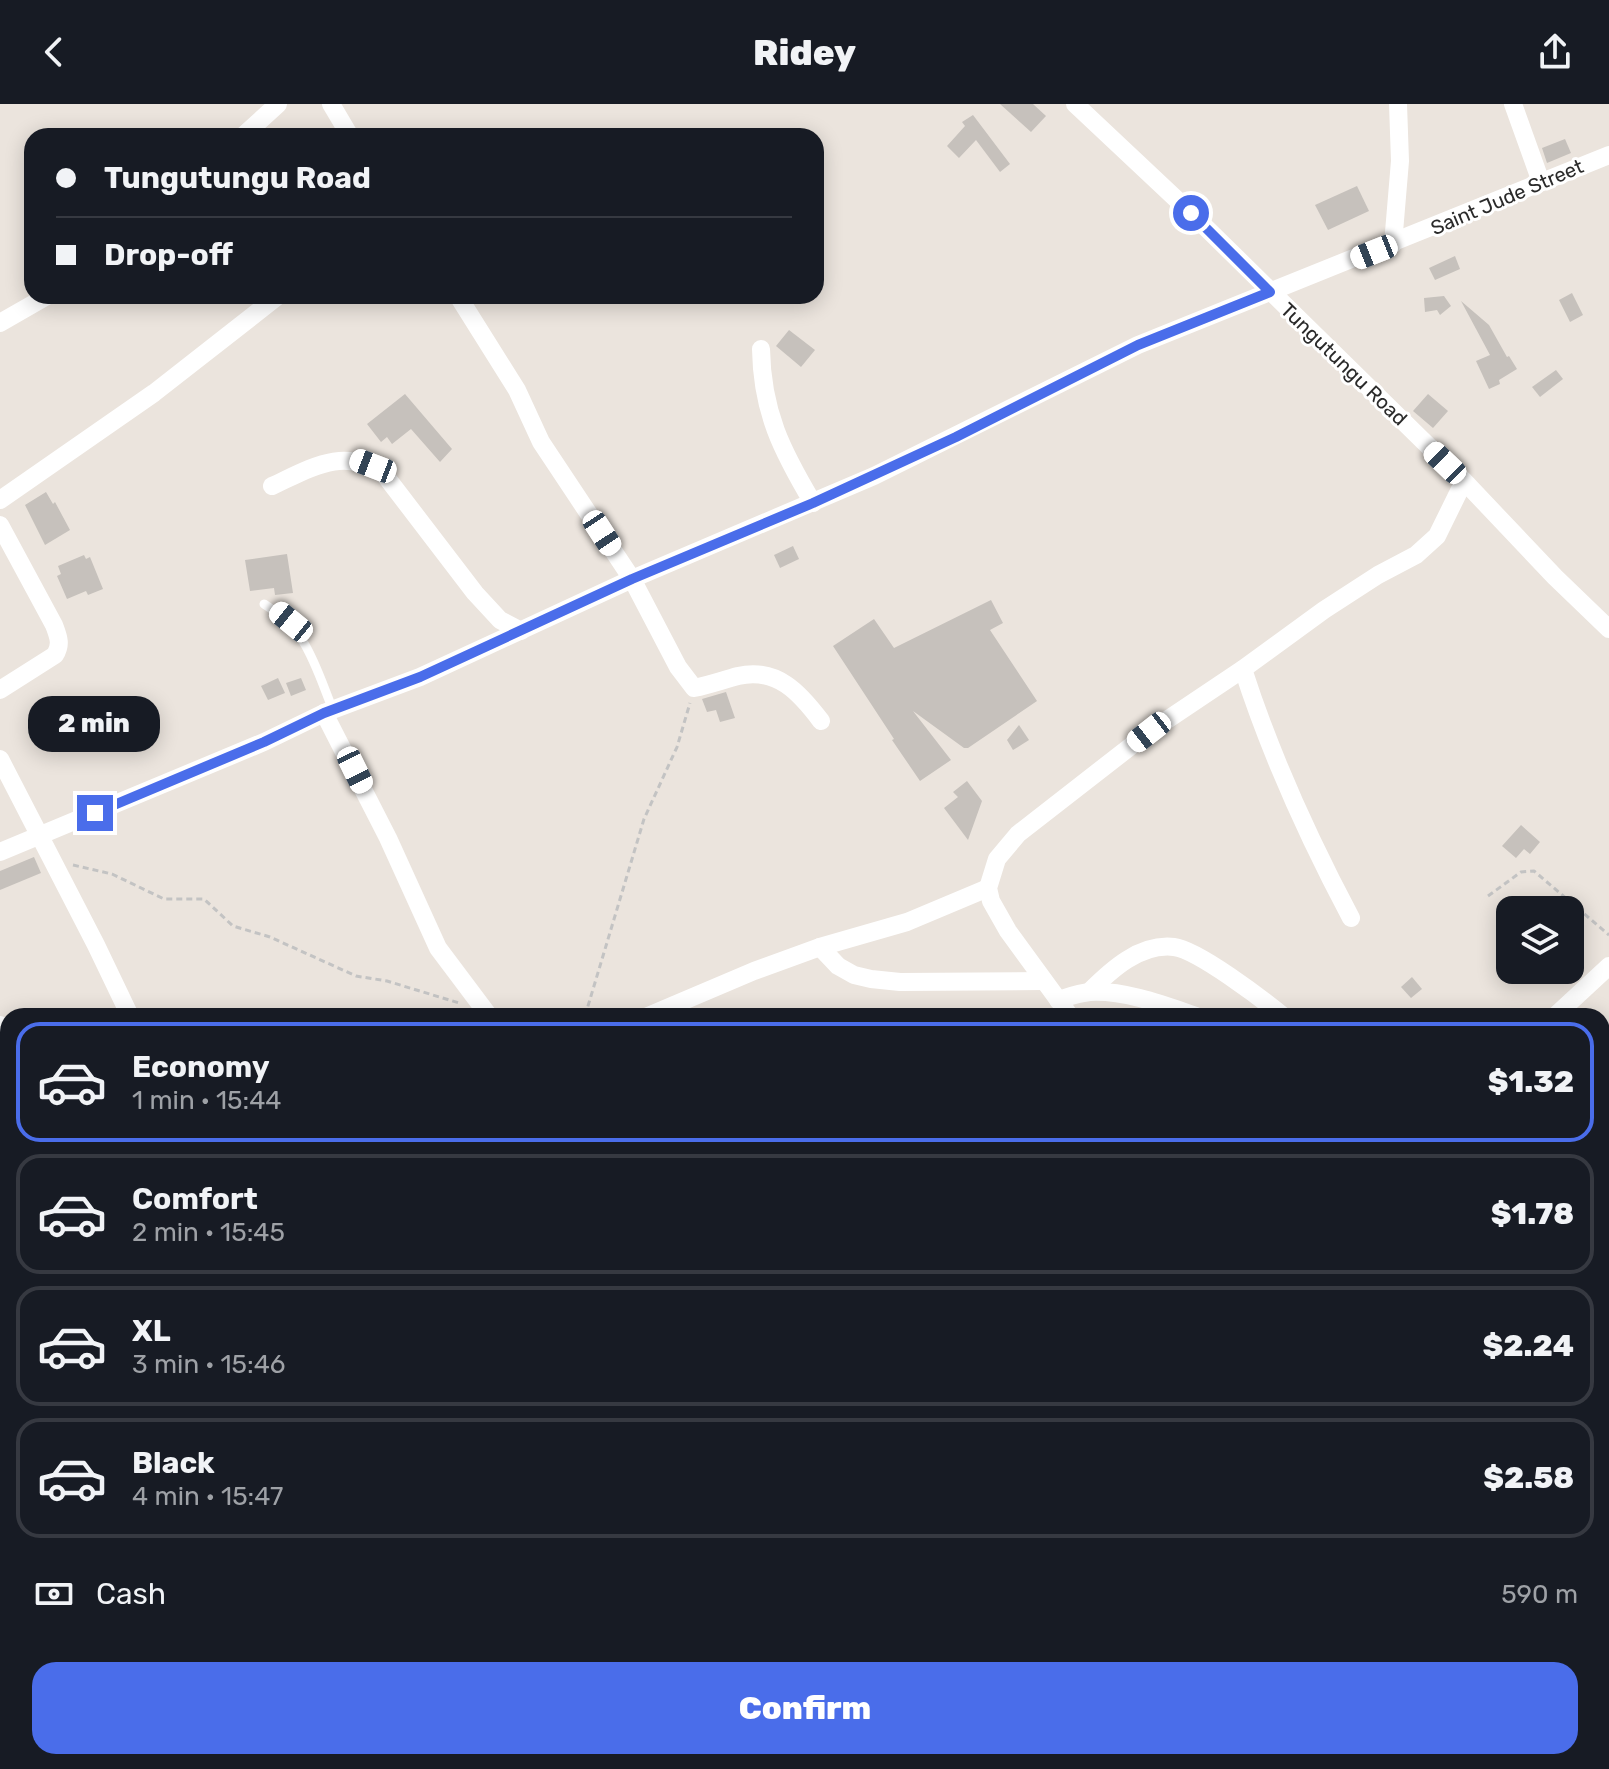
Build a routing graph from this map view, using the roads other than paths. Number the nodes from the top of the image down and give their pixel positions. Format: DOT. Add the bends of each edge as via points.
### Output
graph roads {
  1 [pos="278,104"];
  2 [pos="331,104"];
  3 [pos="1398,104"];
  4 [pos="1513,104"];
  5 [pos="1079,105"];
  6 [pos="252,128"];
  7 [pos="345,128"];
  8 [pos="1609,155"];
  9 [pos="1541,182"];
  10 [pos="1393,244"];
  11 [pos="1270,292"];
  12 [pos="33,304"];
  13 [pos="268,304"];
  14 [pos="463,304"];
  15 [pos="0,323"];
  16 [pos="761,349"];
  17 [pos="1464,481"];
  18 [pos="272,486"];
  19 [pos="0,500"];
  20 [pos="813,503"];
  21 [pos="0,525"];
  22 [pos="632,579"];
  23 [pos="264,604"];
  24 [pos="1609,629"];
  25 [pos="521,631"];
  26 [pos="1243,669"];
  27 [pos="0,690"];
  28 [pos="328,712"];
  29 [pos="821,721"];
  30 [pos="0,759"];
  31 [pos="41,837"];
  32 [pos="0,852"];
  33 [pos="988,888"];
  34 [pos="1351,918"];
  35 [pos="820,947"];
  36 [pos="1609,966"];
  37 [pos="1044,981"];
  38 [pos="1089,992"];
  39 [pos="1058,1000"];
  40 [pos="126,1008"];
  41 [pos="483,1008"];
  42 [pos="667,1008"];
  43 [pos="1064,1008"];
  44 [pos="1174,1008"];
  45 [pos="1272,1008"];
  46 [pos="1564,1008"];
  1 -- 6 [label="street"];
  2 -- 7 [label="street"];
  3 -- 10 [label="street" via="1400,161"];
  4 -- 9 [label="street"];
  5 -- 11 [label="street, Tungutungu Road"];
  8 -- 9 [label="street, Saint Jude Street"];
  9 -- 10 [label="street, Saint Jude Street"];
  10 -- 11 [label="street, Saint Jude Street"];
  11 -- 17 [label="street, Tungutungu Road"];
  11 -- 20 [label="street, Saint Jude Street" via="1138,345"];
  12 -- 15 [label="street"];
  13 -- 19 [label="street" via="154,393"];
  14 -- 22 [label="street" via="517,390 541,442"];
  16 -- 20 [label="street" via="773,427"];
  17 -- 24 [label="street, Tungutungu Road"];
  17 -- 26 [label="street" via="1437,536 1416,555 1324,610"];
  18 -- 25 [label="street" via="335,460 373,466 475,593 500,620"];
  20 -- 22 [label="street, Saint Jude Street"];
  21 -- 27 [label="street" via="54,625 59,649"];
  22 -- 25 [label="street, Saint Jude Street"];
  22 -- 29 [label="street" via="694,688 741,675 770,676 803,696"];
  23 -- 28 [label="lane" via="291,622 302,639"];
  25 -- 28 [label="street, Saint Jude Street"];
  26 -- 33 [label="street" via="1149,732 1018,834 997,859"];
  26 -- 34 [label="street" via="1285,783"];
  28 -- 31 [label="street, Saint Jude Street"];
  28 -- 41 [label="street" via="438,948"];
  30 -- 31 [label="street"];
  31 -- 32 [label="street, Saint Jude Street"];
  31 -- 40 [label="street"];
  33 -- 35 [label="street" via="907,922"];
  33 -- 37 [label="street" via="1008,931"];
  35 -- 37 [label="street" via="838,966 871,979"];
  35 -- 42 [label="street"];
  36 -- 46 [label="street"];
  37 -- 39 [label="street"];
  38 -- 39 [label="street"];
  38 -- 44 [label="street"];
  38 -- 45 [label="street" via="1130,957 1176,947"];
  39 -- 43 [label="street"];
}
